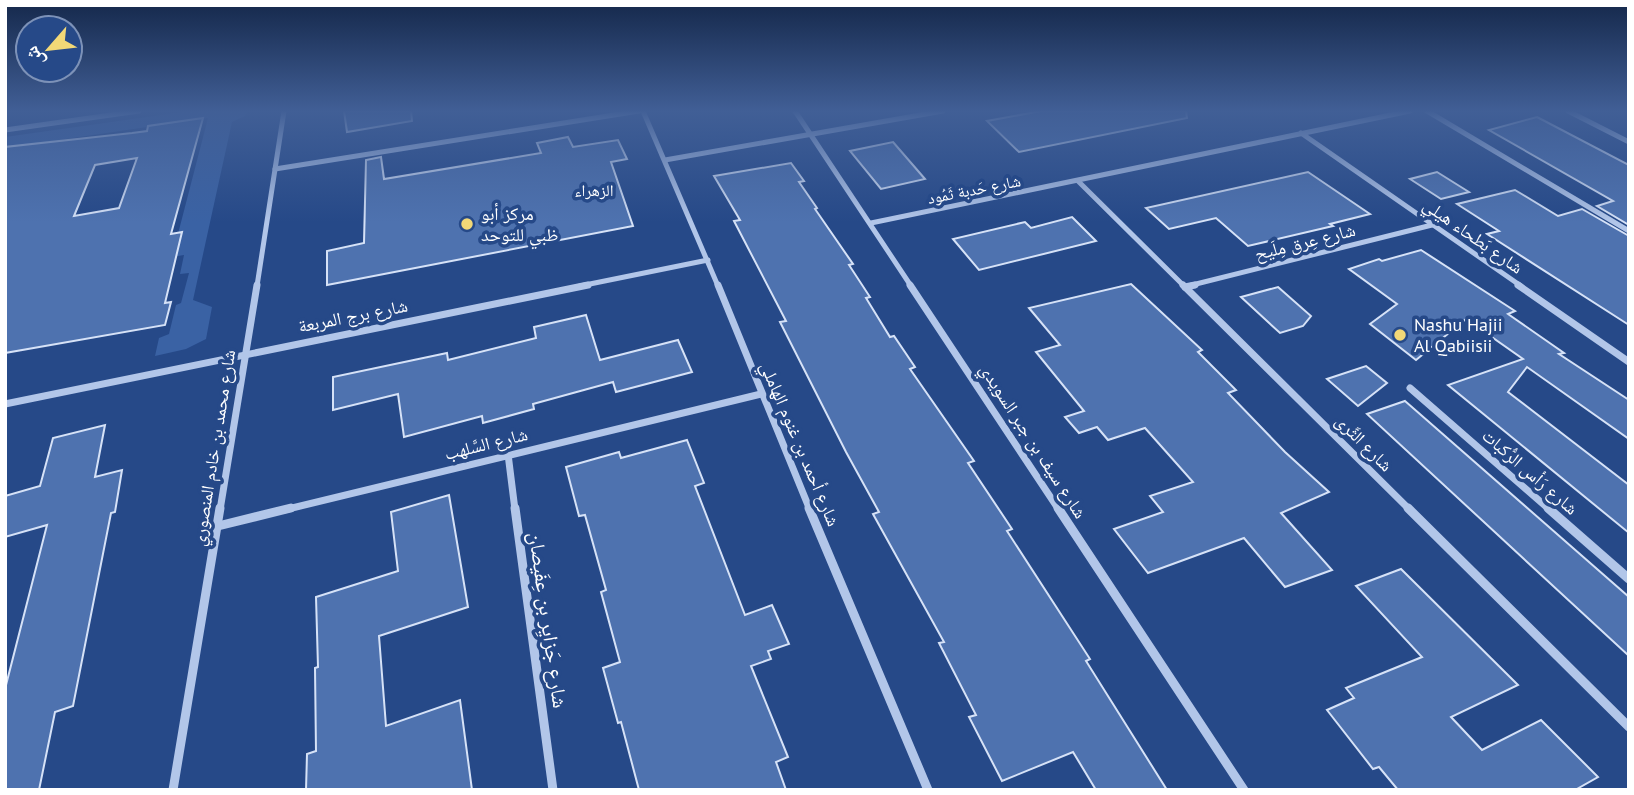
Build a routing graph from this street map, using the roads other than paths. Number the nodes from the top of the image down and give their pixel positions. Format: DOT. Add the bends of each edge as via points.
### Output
graph roads {
  1 [pos="278,148"];
  2 [pos="405,148"];
  3 [pos="659,148"];
  4 [pos="732,148"];
  5 [pos="821,148"];
  6 [pos="1231,148"];
  7 [pos="1323,148"];
  8 [pos="1490,148"];
  9 [pos="665,160"];
  10 [pos="275,169"];
  11 [pos="1077,181"];
  12 [pos="871,223"];
  13 [pos="1432,225"];
  14 [pos="1629,231"];
  15 [pos="708,260"];
  16 [pos="1185,287"];
  17 [pos="246,354"];
  18 [pos="1629,362"];
  19 [pos="1410,388"];
  20 [pos="761,394"];
  21 [pos="5,404"];
  22 [pos="508,454"];
  23 [pos="218,526"];
  24 [pos="1629,579"];
  25 [pos="1629,727"];
  26 [pos="173,790"];
  27 [pos="553,790"];
  28 [pos="928,790"];
  29 [pos="1244,790"];
  1 -- 10 [label="street, شارع محمد بن خادم المنصوري"];
  2 -- 10 [label="street"];
  3 -- 9 [label="street, شارع أحمد بن غنوم الهاملي"];
  4 -- 9 [label="street"];
  5 -- 12 [label="street, شارع سيف بن جبر السويدي"];
  6 -- 11 [label="street, شارع حَدبة ثَمُود"];
  7 -- 13 [label="street, شارع بَطحاء هيلي"];
  8 -- 14 [label="street"];
  9 -- 15 [label="street, شارع أحمد بن غنوم الهاملي"];
  10 -- 17 [label="street, شارع محمد بن خادم المنصوري"];
  11 -- 12 [label="street, شارع حَدبة ثَمُود"];
  11 -- 16 [label="street, شارع الثَّرى"];
  12 -- 29 [label="street, شارع سيف بن جبر السويدي"];
  13 -- 16 [label="street, شارع عِرق مِلَيح"];
  13 -- 18 [label="street, شارع بَطحاء هيلي"];
  15 -- 17 [label="street, شارع برج المربعة"];
  15 -- 20 [label="street, شارع أحمد بن غنوم الهاملي"];
  16 -- 25 [label="street, شارع الثَّرى"];
  17 -- 21 [label="street, شارع برج المربعة"];
  17 -- 23 [label="street, شارع محمد بن خادم المنصوري"];
  19 -- 24 [label="street, شارع رَأس الرُّكبات"];
  20 -- 22 [label="street, شارع السَّلهب"];
  20 -- 28 [label="street, شارع أحمد بن غنوم الهاملي"];
  22 -- 23 [label="street, شارع السَّلهب"];
  22 -- 27 [label="street, شارع جَزايِر بن عِفَيصان"];
  23 -- 26 [label="street, شارع محمد بن خادم المنصوري"];
}
